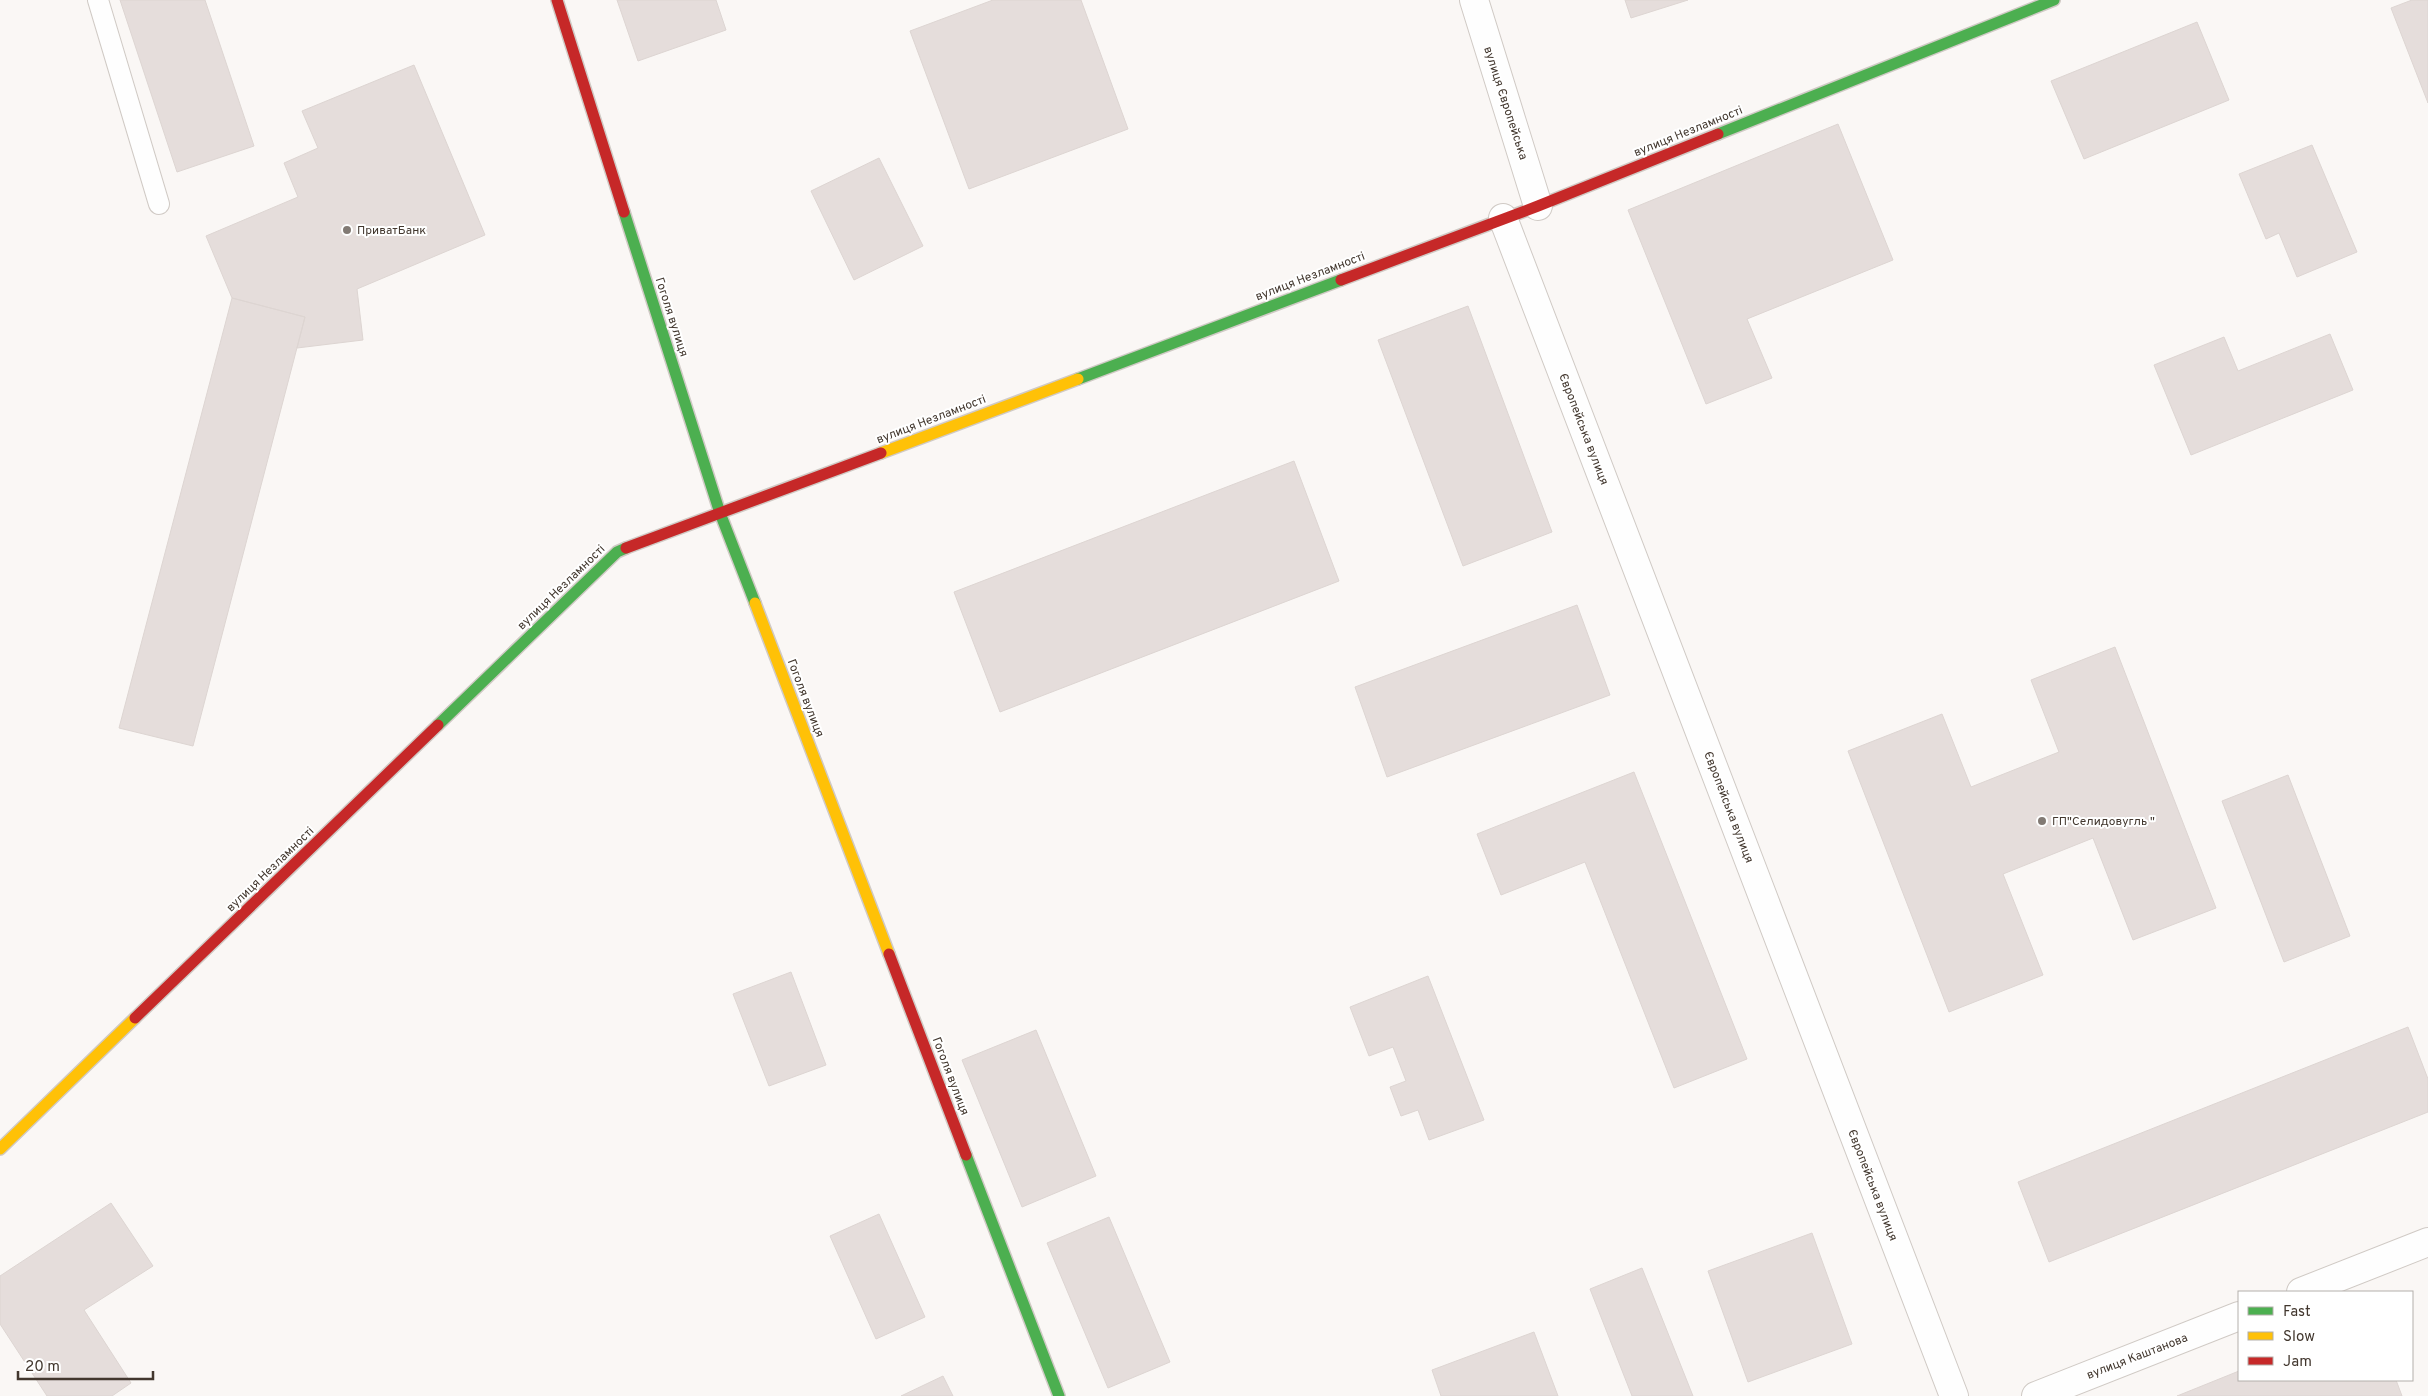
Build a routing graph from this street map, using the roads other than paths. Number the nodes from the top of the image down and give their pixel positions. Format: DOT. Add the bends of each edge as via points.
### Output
graph roads {
  1 [pos="98,0"];
  2 [pos="557,0"];
  3 [pos="1474,0"];
  4 [pos="2054,0"];
  5 [pos="159,204"];
  6 [pos="1538,206"];
  7 [pos="1503,218"];
  8 [pos="720,513"];
  9 [pos="0,1149"];
  10 [pos="2428,1242"];
  11 [pos="2304,1291"];
  12 [pos="2238,1316"];
  13 [pos="1059,1396"];
  14 [pos="1954,1396"];
  15 [pos="2036,1396"];
  1 -- 5 [label="lane"];
  2 -- 8 [label="street, Гоголя вулиця"];
  3 -- 6 [label="street, вулиця Європейська"];
  4 -- 6 [label="street, вулиця Незламності"];
  6 -- 7 [label="street, вулиця Незламності"];
  7 -- 8 [label="street, вулиця Незламності"];
  7 -- 14 [label="street, Європейська вулиця"];
  8 -- 9 [label="street, вулиця Незламності" via="617,552"];
  8 -- 13 [label="street, Гоголя вулиця"];
  10 -- 11 [label="street"];
  12 -- 15 [label="street, вулиця Каштанова"];
}
